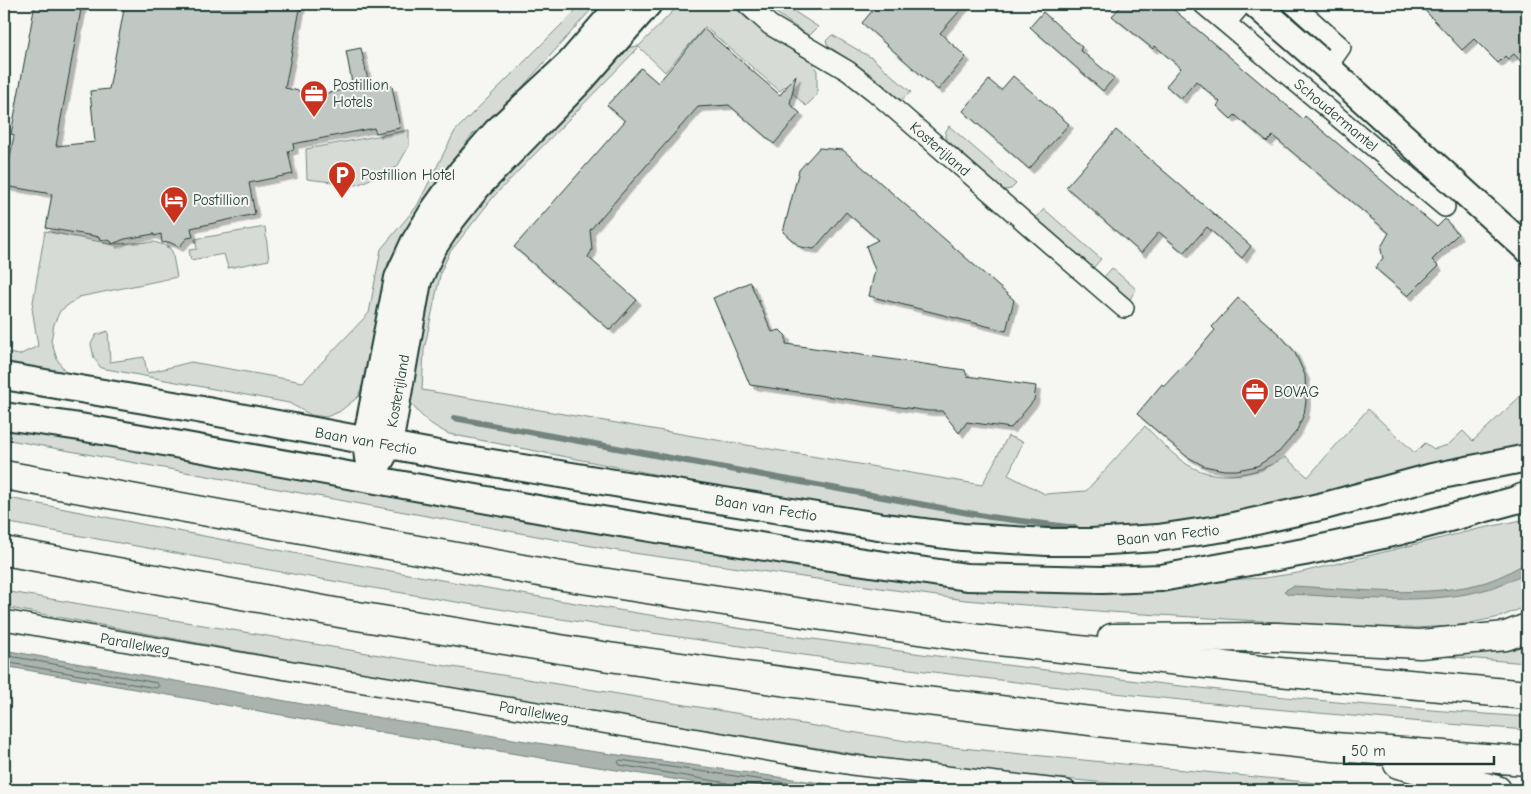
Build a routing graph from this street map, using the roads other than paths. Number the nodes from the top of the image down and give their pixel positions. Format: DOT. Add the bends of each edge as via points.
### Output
graph roads {
  1 [pos="620,4"];
  2 [pos="648,4"];
  3 [pos="747,4"];
  4 [pos="1203,4"];
  5 [pos="1242,4"];
  6 [pos="1255,4"];
  7 [pos="1293,4"];
  8 [pos="1226,23"];
  9 [pos="1327,67"];
  10 [pos="1445,207"];
  11 [pos="1527,249"];
  12 [pos="1124,308"];
  13 [pos="4,376"];
  14 [pos="4,416"];
  15 [pos="377,443"];
  16 [pos="1527,458"];
  17 [pos="4,475"];
  18 [pos="370,479"];
  19 [pos="1526,498"];
  20 [pos="4,551"];
  21 [pos="4,620"];
  22 [pos="1527,628"];
  23 [pos="980,639"];
  24 [pos="1527,695"];
  25 [pos="1334,747"];
  26 [pos="1527,761"];
  27 [pos="1066,790"];
  28 [pos="1497,790"];
  1 -- 15 [label="main road, Kosterijland" via="570,63 496,132 462,171 414,243 398,278"];
  2 -- 15 [label="main road, Kosterijland" via="582,79 478,186 432,249 418,281"];
  3 -- 12 [label="street, Kosterijland" via="770,25 848,71 875,92"];
  4 -- 8 [label="street, Schoudermantel"];
  5 -- 8 [label="street"];
  6 -- 9 [label="main road, Schoudermantel"];
  7 -- 9 [label="street, Schoudermantel" via="1341,47"];
  8 -- 10 [label="street, Schoudermantel"];
  9 -- 11 [label="main road, Schoudermantel"];
  13 -- 15 [label="main road, Baan van Fectio"];
  14 -- 18 [label="main road" via="89,428"];
  15 -- 16 [label="main road, Baan van Fectio" via="884,527 962,537 1047,542 1158,538 1225,528 1432,477"];
  15 -- 18 [label="main road, Kosterijland"];
  17 -- 23 [label="highway" via="556,575"];
  18 -- 19 [label="main road" via="802,553 967,577 1103,580 1161,578 1304,552 1401,531"];
  20 -- 25 [label="highway" via="345,614 608,657 910,699"];
  21 -- 27 [label="street, Parallelweg" via="852,765"];
  22 -- 23 [label="highway" via="1506,636 1420,644 1277,637"];
  23 -- 24 [label="highway"];
  25 -- 26 [label="highway"];
  25 -- 28 [label="highway"];
}
